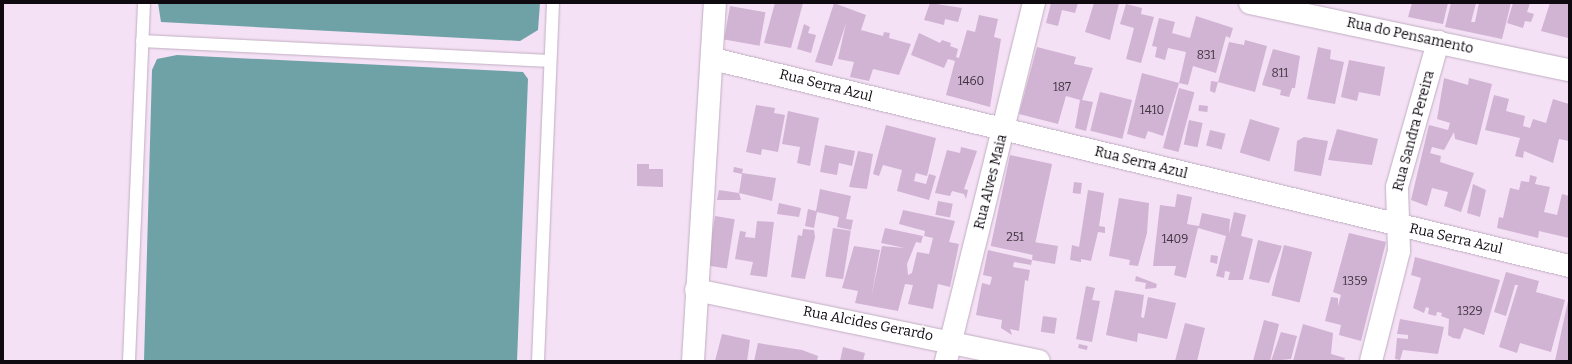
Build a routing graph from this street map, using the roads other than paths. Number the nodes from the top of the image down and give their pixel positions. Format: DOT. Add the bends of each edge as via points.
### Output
graph roads {
  1 [pos="144,3"];
  2 [pos="553,3"];
  3 [pos="715,3"];
  4 [pos="1034,3"];
  5 [pos="1250,3"];
  6 [pos="142,41"];
  7 [pos="1438,42"];
  8 [pos="713,59"];
  9 [pos="550,61"];
  10 [pos="1569,70"];
  11 [pos="1005,129"];
  12 [pos="1398,226"];
  13 [pos="1569,266"];
  14 [pos="696,290"];
  15 [pos="949,351"];
  16 [pos="130,361"];
  17 [pos="538,361"];
  18 [pos="693,361"];
  19 [pos="1039,361"];
  20 [pos="1371,361"];
  1 -- 6 [label="lane"];
  2 -- 9 [label="lane"];
  3 -- 8 [label="street"];
  4 -- 11 [label="street, Rua Alves Maia"];
  5 -- 7 [label="street, Rua do Pensamento"];
  6 -- 9 [label="lane"];
  6 -- 16 [label="lane"];
  7 -- 10 [label="street, Rua do Pensamento"];
  7 -- 12 [label="street, Rua Sandra Pereira" via="1397,187"];
  8 -- 11 [label="street, Rua Serra Azul"];
  8 -- 14 [label="street"];
  9 -- 17 [label="lane"];
  11 -- 12 [label="street, Rua Serra Azul"];
  11 -- 15 [label="street, Rua Alves Maia"];
  12 -- 13 [label="street, Rua Serra Azul"];
  12 -- 20 [label="street, Rua Sandra Pereira" via="1399,251"];
  14 -- 15 [label="street, Rua Alcides Gerardo"];
  14 -- 18 [label="street"];
  15 -- 19 [label="street, Rua Alcides Gerardo"];
}
